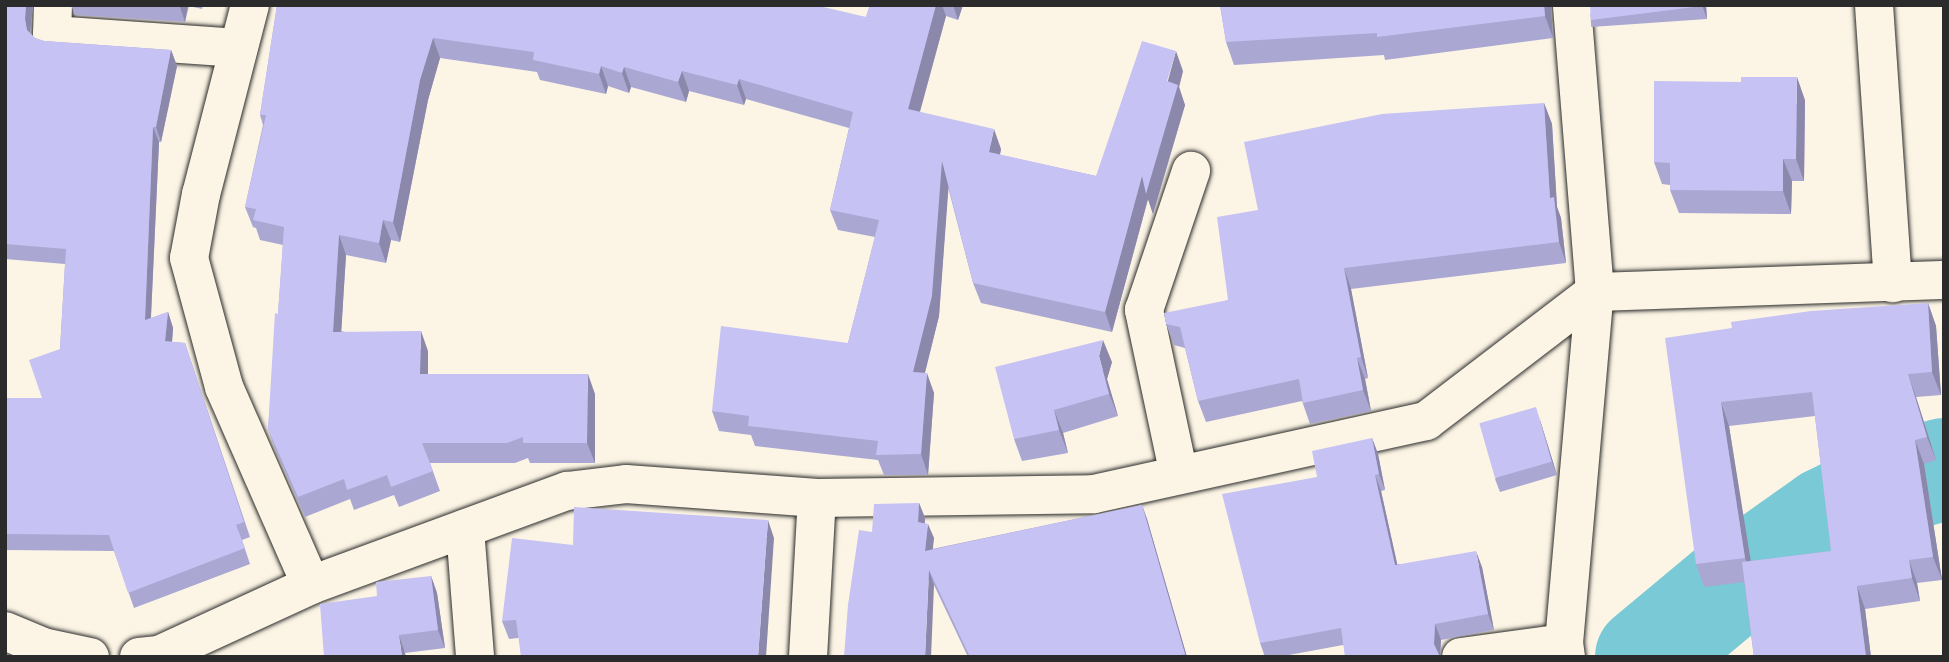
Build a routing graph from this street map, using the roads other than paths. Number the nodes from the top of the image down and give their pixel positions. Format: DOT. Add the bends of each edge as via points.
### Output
graph roads {
  1 [pos="53,5"];
  2 [pos="250,5"];
  3 [pos="1572,5"];
  4 [pos="1874,5"];
  5 [pos="239,48"];
  6 [pos="1191,171"];
  7 [pos="1944,280"];
  8 [pos="1893,283"];
  9 [pos="1595,292"];
  10 [pos="1179,475"];
  11 [pos="817,498"];
  12 [pos="465,529"];
  13 [pos="311,585"];
  14 [pos="5,631"];
  15 [pos="1565,650"];
  16 [pos="90,657"];
  17 [pos="139,657"];
  18 [pos="475,657"];
  19 [pos="808,657"];
  20 [pos="1461,657"];
  1 -- 5 [label="street" via="52,35"];
  2 -- 5 [label="street"];
  3 -- 9 [label="street"];
  4 -- 8 [label="street"];
  5 -- 13 [label="street" via="189,258 224,387"];
  6 -- 10 [label="street" via="1144,310"];
  7 -- 8 [label="street"];
  8 -- 9 [label="street"];
  9 -- 10 [label="street" via="1426,421"];
  9 -- 15 [label="street"];
  10 -- 11 [label="street" via="1094,494"];
  11 -- 12 [label="street" via="626,484 567,491"];
  11 -- 19 [label="street"];
  12 -- 13 [label="street"];
  12 -- 18 [label="street"];
  13 -- 17 [label="street" via="159,655"];
  14 -- 16 [label="street" via="43,647"];
  15 -- 20 [label="street"];
}
